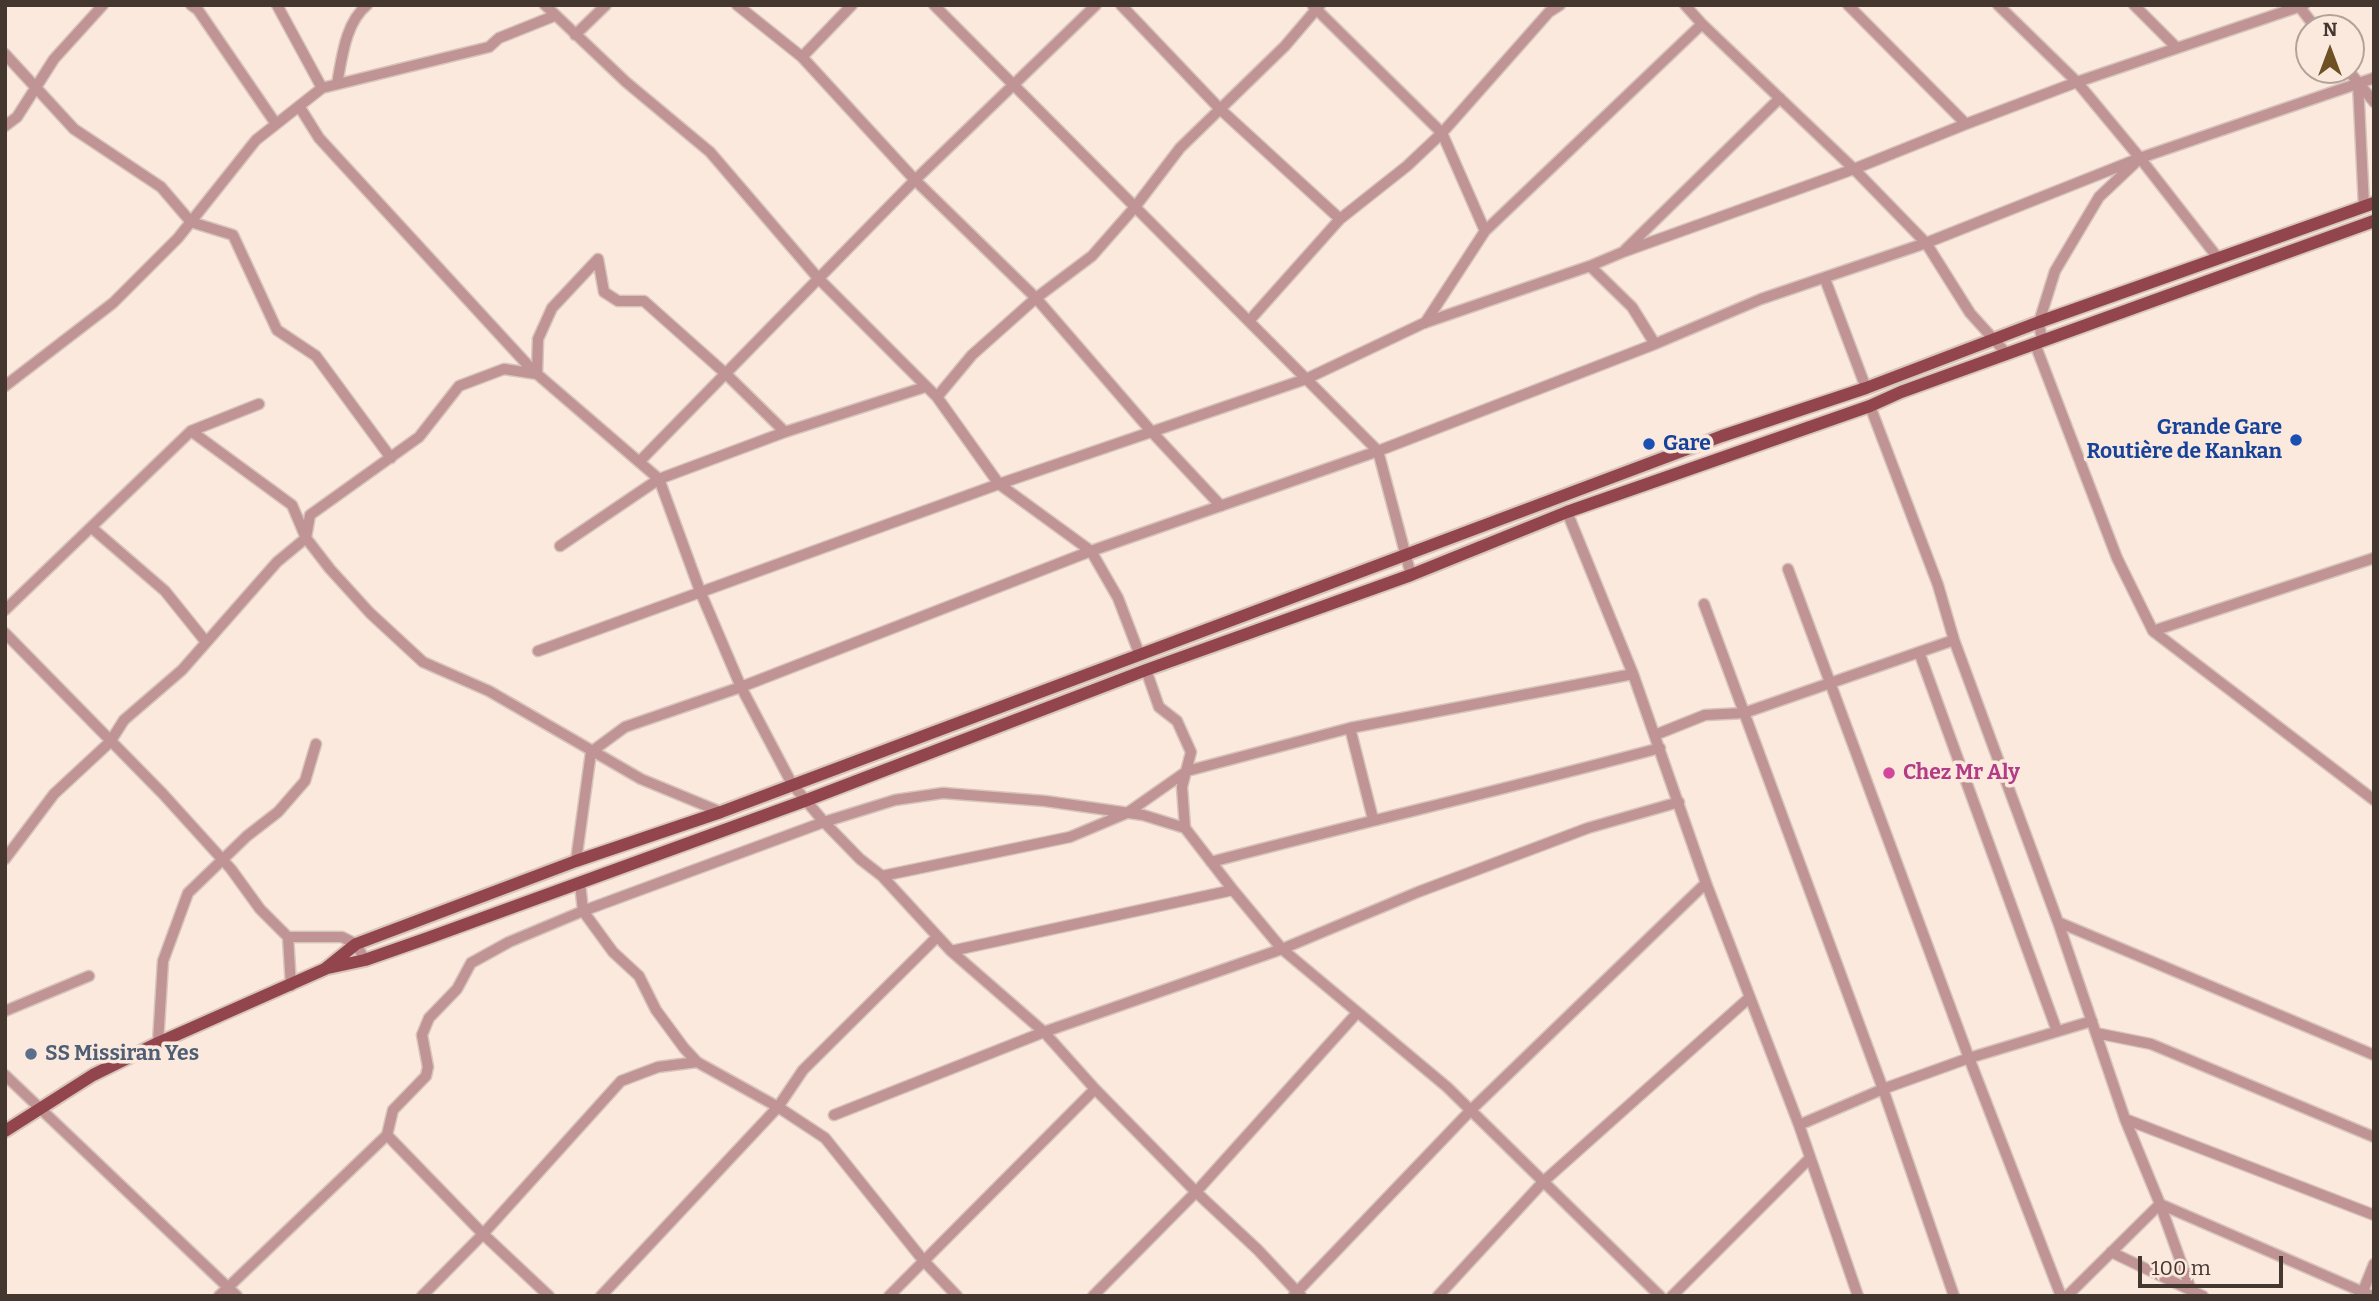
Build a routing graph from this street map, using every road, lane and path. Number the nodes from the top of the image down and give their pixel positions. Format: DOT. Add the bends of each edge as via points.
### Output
graph roads {
  1 [pos="103,5"];
  2 [pos="191,5"];
  3 [pos="277,5"];
  4 [pos="367,5"];
  5 [pos="545,5"];
  6 [pos="606,5"];
  7 [pos="737,5"];
  8 [pos="852,5"];
  9 [pos="934,5"];
  10 [pos="1096,5"];
  11 [pos="1121,5"];
  12 [pos="1560,5"];
  13 [pos="1685,5"];
  14 [pos="1848,5"];
  15 [pos="1998,5"];
  16 [pos="2134,5"];
  17 [pos="2301,6"];
  18 [pos="1317,7"];
  19 [pos="554,16"];
  20 [pos="1702,24"];
  21 [pos="575,35"];
  22 [pos="2176,48"];
  23 [pos="5,54"];
  24 [pos="802,57"];
  25 [pos="2077,82"];
  26 [pos="337,84"];
  27 [pos="2355,84"];
  28 [pos="2358,84"];
  29 [pos="2359,84"];
  30 [pos="1013,85"];
  31 [pos="37,86"];
  32 [pos="322,88"];
  33 [pos="1780,99"];
  34 [pos="2374,102"];
  35 [pos="299,106"];
  36 [pos="1220,109"];
  37 [pos="276,124"];
  38 [pos="1966,124"];
  39 [pos="5,126"];
  40 [pos="1442,132"];
  41 [pos="2140,158"];
  42 [pos="1854,169"];
  43 [pos="915,180"];
  44 [pos="2369,204"];
  45 [pos="1135,207"];
  46 [pos="1340,219"];
  47 [pos="2374,221"];
  48 [pos="191,222"];
  49 [pos="1485,231"];
  50 [pos="1926,243"];
  51 [pos="1623,252"];
  52 [pos="2218,258"];
  53 [pos="1591,266"];
  54 [pos="818,278"];
  55 [pos="1825,278"];
  56 [pos="1036,298"];
  57 [pos="1249,321"];
  58 [pos="2039,322"];
  59 [pos="1424,323"];
  60 [pos="1994,339"];
  61 [pos="2038,342"];
  62 [pos="1655,344"];
  63 [pos="2007,354"];
  64 [pos="537,374"];
  65 [pos="726,374"];
  66 [pos="1306,379"];
  67 [pos="5,386"];
  68 [pos="925,387"];
  69 [pos="1866,388"];
  70 [pos="937,397"];
  71 [pos="259,404"];
  72 [pos="1870,407"];
  73 [pos="191,431"];
  74 [pos="1151,431"];
  75 [pos="785,432"];
  76 [pos="1378,451"];
  77 [pos="390,458"];
  78 [pos="639,462"];
  79 [pos="659,479"];
  80 [pos="999,484"];
  81 [pos="1560,496"];
  82 [pos="1221,506"];
  83 [pos="1567,512"];
  84 [pos="92,528"];
  85 [pos="306,538"];
  86 [pos="560,546"];
  87 [pos="1091,551"];
  88 [pos="1405,556"];
  89 [pos="2374,558"];
  90 [pos="1788,569"];
  91 [pos="1411,575"];
  92 [pos="700,592"];
  93 [pos="1704,604"];
  94 [pos="5,610"];
  95 [pos="2153,631"];
  96 [pos="5,633"];
  97 [pos="1954,640"];
  98 [pos="206,642"];
  99 [pos="538,651"];
  100 [pos="1919,652"];
  101 [pos="1139,653"];
  102 [pos="1146,670"];
  103 [pos="1633,674"];
  104 [pos="1831,682"];
  105 [pos="741,687"];
  106 [pos="1744,713"];
  107 [pos="1350,728"];
  108 [pos="1655,735"];
  109 [pos="110,742"];
  110 [pos="316,744"];
  111 [pos="1660,747"];
  112 [pos="591,752"];
  113 [pos="1186,771"];
  114 [pos="792,785"];
  115 [pos="807,800"];
  116 [pos="2374,800"];
  117 [pos="1679,802"];
  118 [pos="721,811"];
  119 [pos="1127,813"];
  120 [pos="1373,819"];
  121 [pos="824,822"];
  122 [pos="1185,828"];
  123 [pos="5,859"];
  124 [pos="223,859"];
  125 [pos="576,861"];
  126 [pos="1210,862"];
  127 [pos="882,876"];
  128 [pos="580,883"];
  129 [pos="1706,883"];
  130 [pos="1233,890"];
  131 [pos="583,911"];
  132 [pos="2058,922"];
  133 [pos="288,937"];
  134 [pos="937,937"];
  135 [pos="356,944"];
  136 [pos="1282,949"];
  137 [pos="951,951"];
  138 [pos="365,960"];
  139 [pos="325,969"];
  140 [pos="89,976"];
  141 [pos="290,986"];
  142 [pos="1749,998"];
  143 [pos="5,1011"];
  144 [pos="1357,1013"];
  145 [pos="2092,1021"];
  146 [pos="2057,1031"];
  147 [pos="1044,1032"];
  148 [pos="2096,1032"];
  149 [pos="158,1043"];
  150 [pos="2374,1055"];
  151 [pos="1969,1058"];
  152 [pos="697,1062"];
  153 [pos="5,1075"];
  154 [pos="1095,1089"];
  155 [pos="1883,1089"];
  156 [pos="40,1107"];
  157 [pos="778,1107"];
  158 [pos="1471,1110"];
  159 [pos="834,1115"];
  160 [pos="2125,1119"];
  161 [pos="1799,1125"];
  162 [pos="5,1131"];
  163 [pos="387,1135"];
  164 [pos="2374,1137"];
  165 [pos="1810,1158"];
  166 [pos="1544,1181"];
  167 [pos="1196,1192"];
  168 [pos="2160,1204"];
  169 [pos="2374,1215"];
  170 [pos="483,1234"];
  171 [pos="2111,1252"];
  172 [pos="923,1260"];
  173 [pos="2374,1264"];
  174 [pos="228,1287"];
  175 [pos="2191,1290"];
  176 [pos="2365,1294"];
  177 [pos="1297,1295"];
  178 [pos="219,1296"];
  179 [pos="237,1296"];
  180 [pos="422,1296"];
  181 [pos="549,1296"];
  182 [pos="601,1296"];
  183 [pos="889,1296"];
  184 [pos="957,1296"];
  185 [pos="1093,1296"];
  186 [pos="1438,1296"];
  187 [pos="1660,1296"];
  188 [pos="1672,1296"];
  189 [pos="1858,1296"];
  190 [pos="1954,1296"];
  191 [pos="2062,1296"];
  192 [pos="2067,1296"];
  193 [pos="2203,1296"];
  1 -- 31 [label="street" via="54,59"];
  2 -- 37 [label="street"];
  3 -- 32 [label="street"];
  4 -- 26 [label="street" via="344,44"];
  5 -- 19 [label="street"];
  6 -- 21 [label="street"];
  7 -- 24 [label="street"];
  8 -- 24 [label="street"];
  9 -- 30 [label="street"];
  10 -- 30 [label="street"];
  11 -- 36 [label="street"];
  12 -- 40 [label="street"];
  13 -- 20 [label="street"];
  14 -- 38 [label="street"];
  15 -- 25 [label="street"];
  16 -- 22 [label="street"];
  17 -- 22 [label="street"];
  18 -- 36 [label="street" via="1285,46"];
  18 -- 40 [label="street"];
  19 -- 21 [label="street"];
  19 -- 26 [label="street" via="499,38 489,47"];
  20 -- 33 [label="street"];
  20 -- 49 [label="street"];
  21 -- 54 [label="street" via="710,152"];
  22 -- 25 [label="street"];
  23 -- 31 [label="street"];
  24 -- 43 [label="street"];
  25 -- 38 [label="street"];
  25 -- 41 [label="street"];
  26 -- 32 [label="street"];
  27 -- 41 [label="street"];
  28 -- 44 [label="street"];
  29 -- 34 [label="street"];
  30 -- 43 [label="street"];
  30 -- 45 [label="street"];
  31 -- 39 [label="street" via="17,117"];
  31 -- 48 [label="street" via="74,130 161,187"];
  32 -- 35 [label="street"];
  33 -- 42 [label="street"];
  33 -- 51 [label="street"];
  35 -- 37 [label="street"];
  35 -- 64 [label="street" via="319,138"];
  36 -- 45 [label="street" via="1180,148"];
  36 -- 46 [label="street"];
  37 -- 48 [label="street" via="256,140"];
  38 -- 42 [label="street"];
  40 -- 46 [label="street" via="1408,166"];
  40 -- 49 [label="street"];
  41 -- 50 [label="street"];
  41 -- 52 [label="street"];
  41 -- 58 [label="street" via="2099,197 2055,271"];
  42 -- 50 [label="street"];
  42 -- 51 [label="street"];
  43 -- 54 [label="street"];
  43 -- 56 [label="street"];
  44 -- 52 [label="main road"];
  45 -- 56 [label="street" via="1091,256"];
  45 -- 57 [label="street"];
  46 -- 57 [label="street"];
  47 -- 61 [label="main road"];
  48 -- 67 [label="street" via="113,303"];
  48 -- 77 [label="street" via="233,235 277,330 316,356"];
  49 -- 59 [label="street"];
  50 -- 55 [label="street"];
  50 -- 60 [label="street" via="1970,313"];
  51 -- 53 [label="street"];
  52 -- 58 [label="main road"];
  53 -- 59 [label="street"];
  53 -- 62 [label="street" via="1632,307"];
  54 -- 65 [label="street"];
  54 -- 68 [label="street"];
  55 -- 62 [label="street" via="1761,299"];
  55 -- 69 [label="street"];
  56 -- 70 [label="street" via="972,355"];
  56 -- 74 [label="street"];
  57 -- 66 [label="street"];
  58 -- 60 [label="main road"];
  58 -- 61 [label="street"];
  59 -- 66 [label="street"];
  60 -- 63 [label="street"];
  60 -- 69 [label="main road"];
  61 -- 63 [label="main road"];
  61 -- 95 [label="street" via="2118,558"];
  62 -- 76 [label="street"];
  63 -- 72 [label="main road"];
  64 -- 65 [label="street" via="538,339 552,307 597,259 604,292 618,301 644,301"];
  64 -- 77 [label="street" via="504,369 458,386 419,437"];
  64 -- 78 [label="street"];
  65 -- 75 [label="street"];
  65 -- 78 [label="street"];
  66 -- 74 [label="street"];
  66 -- 76 [label="street"];
  68 -- 70 [label="street"];
  68 -- 75 [label="street"];
  69 -- 81 [label="main road"];
  70 -- 80 [label="street"];
  71 -- 73 [label="street"];
  72 -- 83 [label="main road"];
  72 -- 97 [label="street" via="1938,585"];
  73 -- 84 [label="street"];
  73 -- 85 [label="street" via="292,505"];
  74 -- 80 [label="street"];
  74 -- 82 [label="street"];
  75 -- 79 [label="street"];
  76 -- 82 [label="street"];
  76 -- 88 [label="street"];
  77 -- 85 [label="street" via="310,514"];
  78 -- 79 [label="street"];
  79 -- 86 [label="street"];
  79 -- 92 [label="street"];
  80 -- 87 [label="street"];
  80 -- 92 [label="street"];
  81 -- 83 [label="main road"];
  81 -- 88 [label="main road"];
  82 -- 87 [label="street"];
  83 -- 91 [label="main road"];
  83 -- 103 [label="street"];
  84 -- 94 [label="street"];
  84 -- 98 [label="street" via="165,591"];
  85 -- 98 [label="street" via="277,562"];
  85 -- 112 [label="street" via="370,613 423,663 489,691"];
  87 -- 101 [label="street" via="1118,598"];
  87 -- 105 [label="street"];
  88 -- 91 [label="street"];
  88 -- 101 [label="main road"];
  89 -- 95 [label="street"];
  90 -- 104 [label="street"];
  91 -- 102 [label="main road"];
  92 -- 99 [label="street"];
  92 -- 105 [label="street"];
  93 -- 106 [label="street"];
  95 -- 116 [label="street"];
  96 -- 109 [label="street"];
  97 -- 100 [label="street"];
  97 -- 132 [label="street"];
  98 -- 109 [label="street" via="182,670 124,720"];
  100 -- 104 [label="street"];
  100 -- 146 [label="street"];
  101 -- 114 [label="main road"];
  102 -- 113 [label="street" via="1159,706 1177,721 1191,752"];
  102 -- 115 [label="main road"];
  103 -- 107 [label="street"];
  103 -- 108 [label="street"];
  104 -- 106 [label="street"];
  104 -- 151 [label="street"];
  105 -- 112 [label="street" via="625,727"];
  105 -- 114 [label="street"];
  106 -- 108 [label="street" via="1705,715"];
  106 -- 155 [label="street"];
  107 -- 113 [label="street"];
  107 -- 120 [label="street"];
  108 -- 111 [label="street"];
  109 -- 123 [label="street" via="54,794"];
  109 -- 124 [label="street"];
  110 -- 124 [label="street" via="305,781 278,812"];
  111 -- 117 [label="street"];
  111 -- 120 [label="street"];
  112 -- 118 [label="street" via="641,779"];
  112 -- 125 [label="street"];
  113 -- 119 [label="street"];
  113 -- 122 [label="street" via="1182,787"];
  114 -- 115 [label="street"];
  114 -- 118 [label="main road"];
  115 -- 121 [label="street"];
  115 -- 128 [label="main road"];
  117 -- 129 [label="street"];
  117 -- 136 [label="street" via="1588,828"];
  118 -- 125 [label="main road"];
  119 -- 121 [label="street" via="943,793 895,800"];
  119 -- 122 [label="street"];
  119 -- 127 [label="street" via="1070,836"];
  120 -- 126 [label="street"];
  121 -- 127 [label="street"];
  121 -- 131 [label="street"];
  122 -- 126 [label="street"];
  124 -- 133 [label="street" via="260,909"];
  124 -- 149 [label="street" via="188,893 163,961"];
  125 -- 135 [label="main road"];
  126 -- 130 [label="street"];
  127 -- 134 [label="street"];
  128 -- 131 [label="street"];
  128 -- 138 [label="main road"];
  129 -- 142 [label="street"];
  129 -- 158 [label="street"];
  130 -- 136 [label="street"];
  130 -- 137 [label="street"];
  131 -- 152 [label="street" via="612,952 639,976 656,1010"];
  131 -- 163 [label="street" via="471,963 457,989 429,1018 422,1035 426,1076 393,1110"];
  132 -- 145 [label="street"];
  132 -- 150 [label="street"];
  133 -- 135 [label="street" via="342,937"];
  133 -- 141 [label="street"];
  134 -- 137 [label="street"];
  134 -- 157 [label="street" via="803,1070"];
  135 -- 138 [label="street"];
  135 -- 139 [label="main road"];
  136 -- 144 [label="street"];
  136 -- 147 [label="street"];
  137 -- 147 [label="street"];
  138 -- 139 [label="main road"];
  139 -- 141 [label="main road"];
  140 -- 143 [label="street"];
  141 -- 149 [label="main road"];
  142 -- 161 [label="street"];
  142 -- 166 [label="street"];
  144 -- 158 [label="street"];
  144 -- 167 [label="street"];
  145 -- 146 [label="street"];
  145 -- 148 [label="street"];
  146 -- 151 [label="street"];
  147 -- 154 [label="street"];
  147 -- 159 [label="street"];
  148 -- 160 [label="street"];
  148 -- 164 [label="street" via="2151,1044"];
  149 -- 156 [label="main road"];
  151 -- 155 [label="street"];
  151 -- 191 [label="street"];
  152 -- 157 [label="street"];
  152 -- 170 [label="street" via="658,1067 621,1082"];
  153 -- 156 [label="street"];
  154 -- 167 [label="street"];
  154 -- 172 [label="street"];
  155 -- 161 [label="street"];
  155 -- 190 [label="street"];
  156 -- 162 [label="main road"];
  156 -- 174 [label="street"];
  157 -- 172 [label="street" via="825,1138"];
  157 -- 182 [label="street"];
  158 -- 166 [label="street"];
  158 -- 177 [label="street"];
  160 -- 168 [label="street"];
  160 -- 169 [label="street"];
  161 -- 165 [label="street"];
  163 -- 170 [label="street"];
  163 -- 174 [label="street"];
  165 -- 188 [label="street"];
  165 -- 189 [label="street"];
  166 -- 186 [label="street"];
  166 -- 187 [label="street"];
  167 -- 177 [label="street" via="1258,1250"];
  167 -- 185 [label="street"];
  168 -- 171 [label="street"];
  168 -- 175 [label="street"];
  168 -- 176 [label="street"];
  170 -- 180 [label="street"];
  170 -- 181 [label="street"];
  171 -- 175 [label="street"];
  171 -- 192 [label="street"];
  172 -- 183 [label="street"];
  172 -- 184 [label="street"];
  173 -- 176 [label="street"];
  174 -- 178 [label="street"];
  174 -- 179 [label="street"];
  175 -- 193 [label="street"];
}
